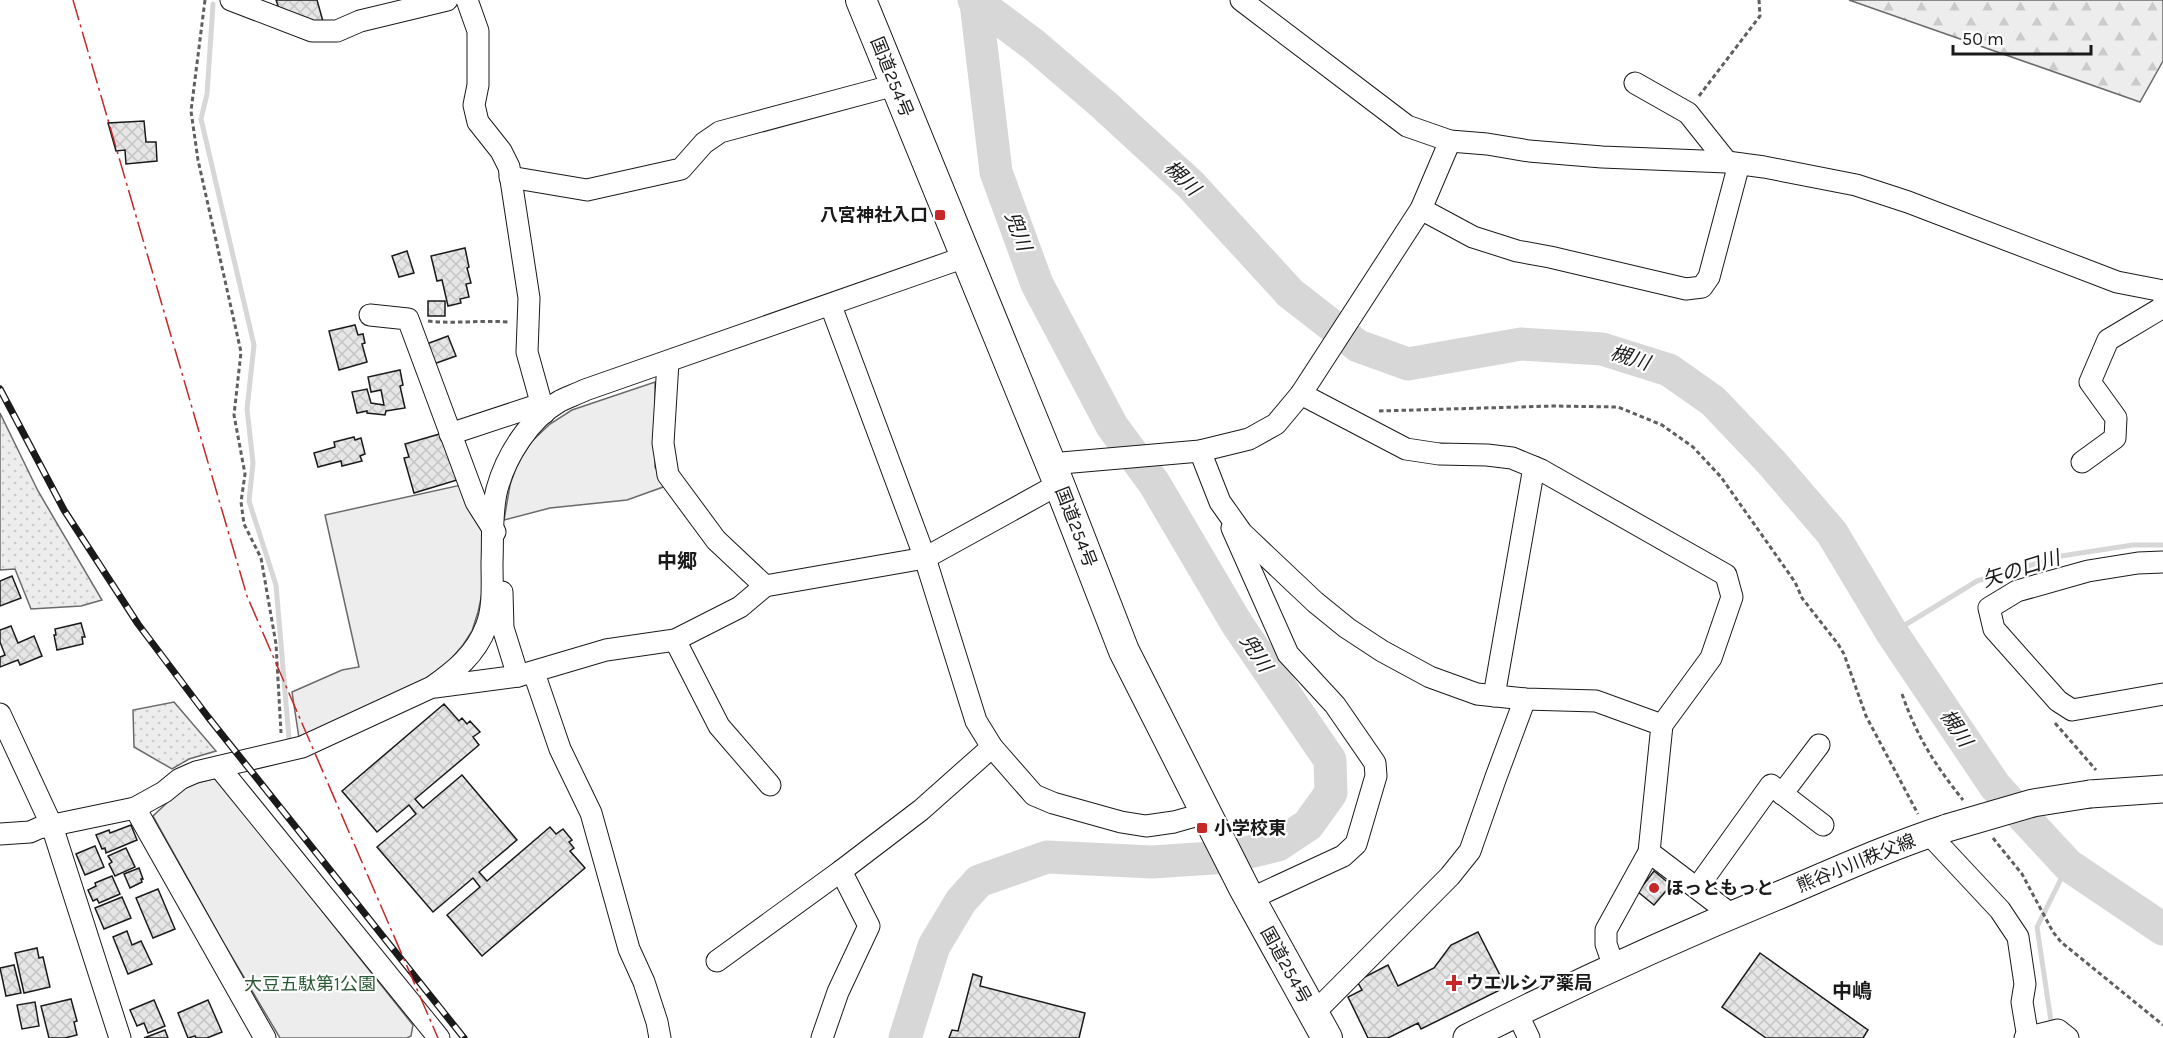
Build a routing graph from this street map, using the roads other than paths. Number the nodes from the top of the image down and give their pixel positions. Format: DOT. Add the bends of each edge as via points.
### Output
graph roads {
  1 [pos="231,0"];
  2 [pos="447,0"];
  3 [pos="467,0"];
  4 [pos="861,0"];
  5 [pos="1240,0"];
  6 [pos="1635,83"];
  7 [pos="895,85"];
  8 [pos="1450,141"];
  9 [pos="1733,163"];
  10 [pos="510,177"];
  11 [pos="1421,209"];
  12 [pos="965,257"];
  13 [pos="2163,291"];
  14 [pos="2163,304"];
  15 [pos="831,306"];
  16 [pos="370,315"];
  17 [pos="668,362"];
  18 [pos="1303,391"];
  19 [pos="543,409"];
  20 [pos="450,434"];
  21 [pos="1194,451"];
  22 [pos="2082,462"];
  23 [pos="1534,467"];
  24 [pos="1055,474"];
  25 [pos="1220,502"];
  26 [pos="493,526"];
  27 [pos="925,558"];
  28 [pos="2163,562"];
  29 [pos="765,586"];
  30 [pos="675,640"];
  31 [pos="526,674"];
  32 [pos="432,687"];
  33 [pos="2163,694"];
  34 [pos="1494,696"];
  35 [pos="1525,699"];
  36 [pos="0,714"];
  37 [pos="1662,725"];
  38 [pos="1819,745"];
  39 [pos="992,747"];
  40 [pos="219,767"];
  41 [pos="770,785"];
  42 [pos="2163,789"];
  43 [pos="1782,794"];
  44 [pos="135,808"];
  45 [pos="1208,817"];
  46 [pos="1823,825"];
  47 [pos="52,826"];
  48 [pos="1938,831"];
  49 [pos="0,834"];
  50 [pos="1649,852"];
  51 [pos="841,871"];
  52 [pos="1696,888"];
  53 [pos="1247,894"];
  54 [pos="1732,915"];
  55 [pos="717,961"];
  56 [pos="1614,967"];
  57 [pos="1517,1013"];
  58 [pos="1320,1026"];
  59 [pos="437,1037"];
  60 [pos="2027,1037"];
  61 [pos="120,1038"];
  62 [pos="265,1038"];
  63 [pos="660,1038"];
  64 [pos="822,1038"];
  65 [pos="1467,1038"];
  66 [pos="1529,1038"];
  67 [pos="2067,1038"];
  1 -- 2 [label="street" via="312,30 337,31 360,21"];
  3 -- 10 [label="street" via="478,31 474,105 478,122 501,151"];
  4 -- 7 [label="highway, 国道254号"];
  5 -- 8 [label="street" via="1407,126"];
  6 -- 9 [label="street" via="1688,113"];
  7 -- 10 [label="street" via="720,132 704,143 681,169 587,190"];
  7 -- 12 [label="highway, 国道254号"];
  8 -- 9 [label="street" via="1602,157"];
  8 -- 11 [label="street"];
  9 -- 11 [label="street" via="1709,277 1702,287 1686,289 1517,251 1473,237"];
  9 -- 13 [label="street" via="1856,185 2117,282"];
  10 -- 19 [label="street" via="529,298 527,352"];
  11 -- 18 [label="street"];
  12 -- 15 [label="street"];
  12 -- 24 [label="highway, 国道254号"];
  14 -- 22 [label="street" via="2108,340 2090,382 2116,418 2115,438"];
  15 -- 17 [label="street"];
  15 -- 27 [label="street"];
  16 -- 20 [label="street" via="408,319"];
  17 -- 19 [label="street" via="585,390"];
  17 -- 29 [label="street" via="663,443 668,475 716,540"];
  18 -- 21 [label="street" via="1276,424 1262,432 1249,439"];
  18 -- 23 [label="street" via="1406,449 1512,458"];
  19 -- 20 [label="street"];
  19 -- 26 [label="street" via="510,455 496,490"];
  20 -- 26 [label="street" via="476,502"];
  21 -- 24 [label="street" via="1112,458"];
  21 -- 25 [label="street"];
  23 -- 34 [label="street"];
  23 -- 37 [label="street" via="1726,575 1732,597 1711,657"];
  24 -- 27 [label="street"];
  24 -- 45 [label="highway, 国道254号" via="1124,651"];
  25 -- 34 [label="street" via="1242,533 1347,628 1430,677"];
  25 -- 53 [label="street" via="1288,654 1335,705 1376,763 1376,776 1356,844 1343,855"];
  26 -- 31 [label="street" via="501,549 503,628"];
  26 -- 32 [label="street" via="487,626 470,656"];
  27 -- 29 [label="street"];
  27 -- 39 [label="street" via="976,721"];
  28 -- 33 [label="street" via="2088,571 2017,591 1989,609 1994,629 2058,702 2072,710"];
  29 -- 30 [label="street" via="740,607"];
  30 -- 31 [label="street" via="606,650"];
  30 -- 41 [label="street" via="719,726"];
  31 -- 32 [label="street"];
  31 -- 63 [label="street" via="591,813 629,950 644,982"];
  32 -- 40 [label="street" via="302,747"];
  34 -- 35 [label="street"];
  35 -- 37 [label="street" via="1596,702"];
  35 -- 58 [label="street" via="1470,851"];
  36 -- 47 [label="street"];
  37 -- 50 [label="street"];
  38 -- 43 [label="street"];
  39 -- 45 [label="street" via="1034,795 1053,803 1146,826"];
  39 -- 51 [label="street" via="921,810"];
  40 -- 44 [label="street" via="180,779"];
  40 -- 59 [label="street"];
  42 -- 48 [label="main road, 熊谷小川秩父線, bridge" via="2099,793 2033,804"];
  43 -- 46 [label="street"];
  43 -- 52 [label="street" via="1771,785"];
  44 -- 47 [label="street"];
  44 -- 62 [label="street"];
  45 -- 53 [label="highway, 国道254号"];
  47 -- 49 [label="street"];
  47 -- 61 [label="street"];
  48 -- 54 [label="main road, 熊谷小川秩父線"];
  48 -- 60 [label="street" via="2018,937"];
  50 -- 52 [label="street"];
  50 -- 56 [label="street" via="1606,930"];
  51 -- 55 [label="street"];
  51 -- 64 [label="street" via="869,926 838,992"];
  52 -- 54 [label="street"];
  53 -- 58 [label="highway, 国道254号"];
  54 -- 56 [label="main road, 熊谷小川秩父線"];
  56 -- 57 [label="main road, 熊谷小川秩父線"];
  57 -- 65 [label="main road, 熊谷小川秩父線"];
  57 -- 66 [label="street"];
  60 -- 67 [label="street" via="2058,1030"];
}
